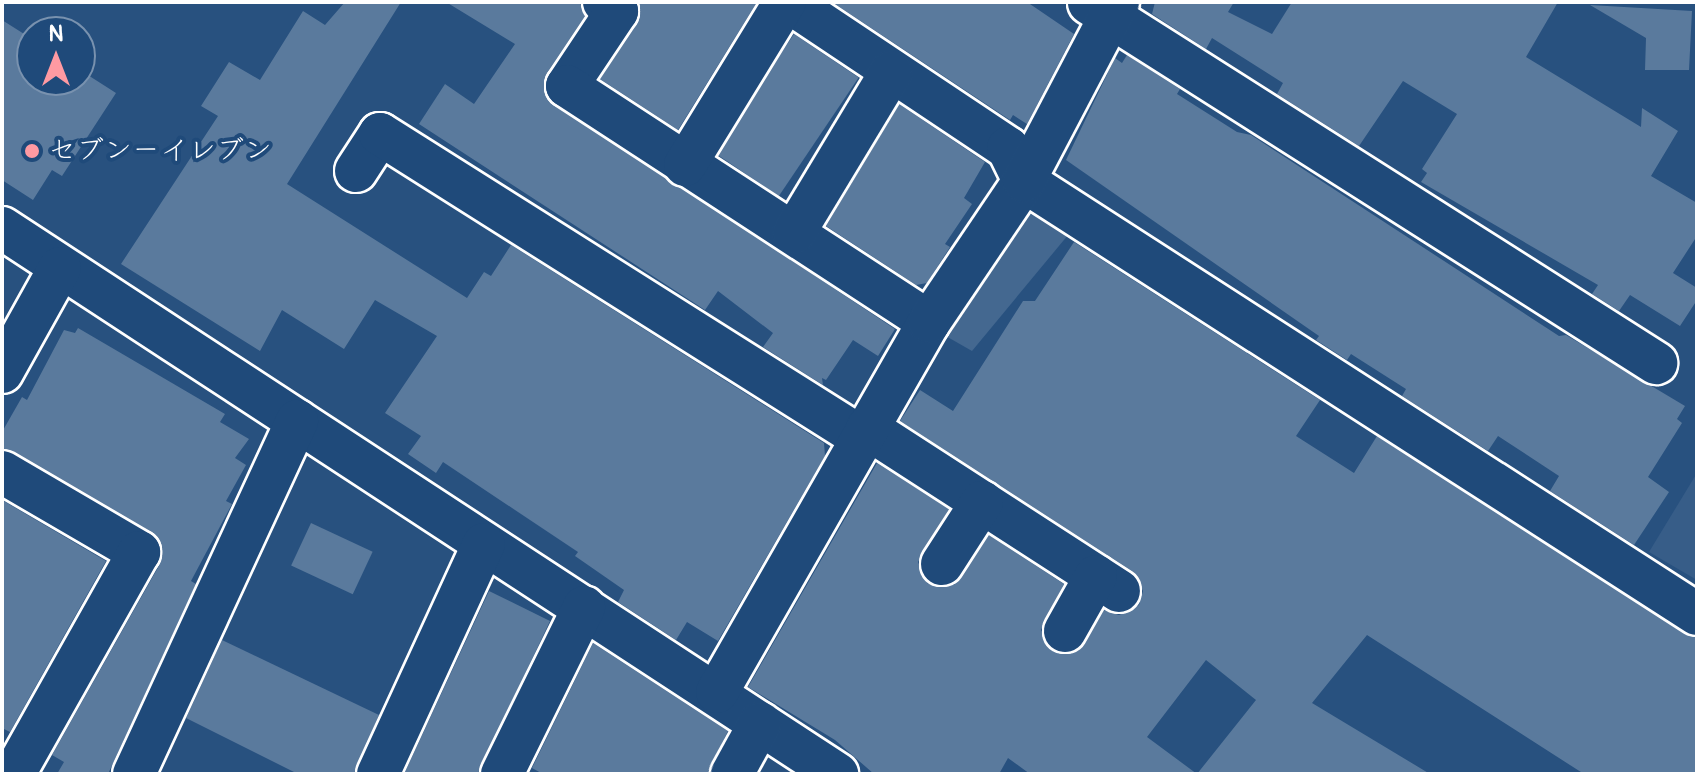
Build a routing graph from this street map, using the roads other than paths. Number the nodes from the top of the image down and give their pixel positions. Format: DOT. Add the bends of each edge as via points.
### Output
graph roads {
  1 [pos="787,2"];
  2 [pos="615,5"];
  3 [pos="1106,7"];
  4 [pos="891,72"];
  5 [pos="685,165"];
  6 [pos="356,171"];
  7 [pos="1024,181"];
  8 [pos="2,228"];
  9 [pos="794,233"];
  10 [pos="60,268"];
  11 [pos="929,322"];
  12 [pos="1656,363"];
  13 [pos="2,372"];
  14 [pos="297,421"];
  15 [pos="864,433"];
  16 [pos="2,472"];
  17 [pos="982,502"];
  18 [pos="484,544"];
  19 [pos="942,564"];
  20 [pos="584,607"];
  21 [pos="1697,614"];
  22 [pos="1065,631"];
  23 [pos="717,692"];
  24 [pos="760,723"];
  25 [pos="14,774"];
  26 [pos="134,774"];
  27 [pos="378,774"];
  28 [pos="502,774"];
  29 [pos="732,774"];
  30 [pos="837,774"];
  1 -- 4 [label="street"];
  1 -- 5 [label="street"];
  2 -- 5 [label="street" via="567,86"];
  3 -- 7 [label="street"];
  3 -- 12 [label="street"];
  4 -- 7 [label="street" via="1008,148"];
  4 -- 9 [label="street"];
  5 -- 9 [label="street"];
  6 -- 15 [label="street" via="380,134"];
  7 -- 11 [label="street"];
  7 -- 21 [label="street"];
  8 -- 10 [label="street"];
  9 -- 11 [label="street"];
  10 -- 13 [label="street"];
  10 -- 14 [label="street"];
  11 -- 15 [label="street"];
  14 -- 18 [label="street"];
  14 -- 26 [label="street"];
  15 -- 17 [label="street"];
  15 -- 23 [label="street"];
  16 -- 25 [label="street" via="139,552"];
  17 -- 19 [label="street"];
  17 -- 22 [label="street" via="1107,584"];
  18 -- 20 [label="street"];
  18 -- 27 [label="street"];
  20 -- 23 [label="street"];
  20 -- 28 [label="street"];
  23 -- 24 [label="street"];
  24 -- 29 [label="street"];
  24 -- 30 [label="street"];
}
